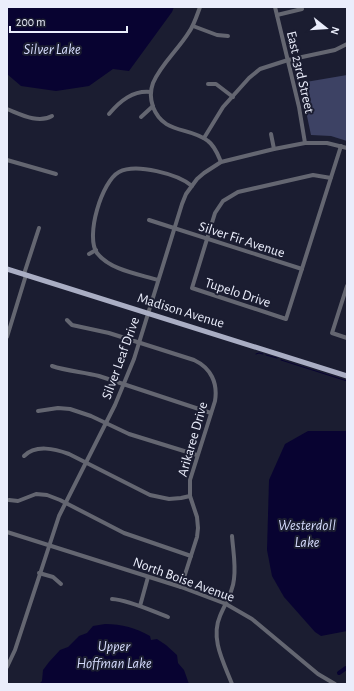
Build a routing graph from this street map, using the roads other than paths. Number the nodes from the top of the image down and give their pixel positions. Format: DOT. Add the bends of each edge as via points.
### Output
graph roads {
  1 [pos="200,7"];
  2 [pos="275,7"];
  3 [pos="302,9"];
  4 [pos="277,15"];
  5 [pos="193,26"];
  6 [pos="228,36"];
  7 [pos="347,44"];
  8 [pos="288,60"];
  9 [pos="208,84"];
  10 [pos="151,92"];
  11 [pos="233,97"];
  12 [pos="153,106"];
  13 [pos="7,109"];
  14 [pos="109,114"];
  15 [pos="52,116"];
  16 [pos="141,117"];
  17 [pos="271,134"];
  18 [pos="204,138"];
  19 [pos="305,142"];
  20 [pos="341,146"];
  21 [pos="274,148"];
  22 [pos="347,148"];
  23 [pos="7,160"];
  24 [pos="222,162"];
  25 [pos="56,174"];
  26 [pos="331,178"];
  27 [pos="192,186"];
  28 [pos="148,220"];
  29 [pos="39,228"];
  30 [pos="174,228"];
  31 [pos="207,239"];
  32 [pos="96,250"];
  33 [pos="89,254"];
  34 [pos="7,269"];
  35 [pos="302,269"];
  36 [pos="25,274"];
  37 [pos="158,280"];
  38 [pos="347,287"];
  39 [pos="148,313"];
  40 [pos="67,320"];
  41 [pos="7,337"];
  42 [pos="347,338"];
  43 [pos="139,342"];
  44 [pos="52,366"];
  45 [pos="347,376"];
  46 [pos="124,384"];
  47 [pos="38,411"];
  48 [pos="211,413"];
  49 [pos="105,423"];
  50 [pos="197,455"];
  51 [pos="24,456"];
  52 [pos="86,463"];
  53 [pos="190,496"];
  54 [pos="9,500"];
  55 [pos="65,503"];
  56 [pos="7,532"];
  57 [pos="232,536"];
  58 [pos="49,545"];
  59 [pos="191,556"];
  60 [pos="39,573"];
  61 [pos="148,577"];
  62 [pos="61,584"];
  63 [pos="181,587"];
  64 [pos="112,599"];
  65 [pos="226,604"];
  66 [pos="140,606"];
  67 [pos="168,617"];
  68 [pos="7,667"];
  69 [pos="232,684"];
  70 [pos="335,684"];
  1 -- 5 [label="street"];
  2 -- 4 [label="street, East 23rd Street"];
  3 -- 4 [label="street"];
  4 -- 8 [label="street, East 23rd Street"];
  5 -- 6 [label="street" via="217,35"];
  5 -- 10 [label="street" via="170,56 156,78"];
  7 -- 8 [label="street" via="335,50"];
  8 -- 11 [label="street" via="260,69"];
  8 -- 19 [label="street, East 23rd Street"];
  9 -- 11 [label="street" via="216,84"];
  10 -- 12 [label="street"];
  10 -- 14 [label="street" via="130,95"];
  11 -- 18 [label="street" via="217,115"];
  12 -- 16 [label="street"];
  12 -- 18 [label="street" via="166,124"];
  13 -- 15 [label="street" via="35,119 47,119"];
  17 -- 21 [label="street"];
  18 -- 24 [label="street" via="215,148"];
  19 -- 20 [label="street, Silver Leaf Drive"];
  19 -- 21 [label="street, Silver Leaf Drive"];
  20 -- 22 [label="street, Silver Leaf Drive"];
  20 -- 26 [label="street, Tupelo Drive"];
  21 -- 24 [label="street, Silver Leaf Drive"];
  23 -- 25 [label="street"];
  24 -- 27 [label="street, Silver Leaf Drive" via="204,173"];
  26 -- 31 [label="street, Tupelo Drive" via="313,175 238,192 223,201 215,213"];
  26 -- 35 [label="street, Tupelo Drive"];
  27 -- 30 [label="street, Silver Leaf Drive" via="182,204"];
  27 -- 32 [label="street" via="149,169 134,168 120,172 112,178 103,194 94,227 93,239"];
  28 -- 30 [label="street, Silver Fir Avenue"];
  29 -- 36 [label="street"];
  30 -- 31 [label="street, Silver Fir Avenue"];
  30 -- 37 [label="street, Silver Leaf Drive"];
  31 -- 35 [label="street, Silver Fir Avenue"];
  31 -- 35 [label="street, Tupelo Drive" via="192,288 286,319"];
  32 -- 33 [label="street"];
  32 -- 37 [label="street" via="105,261 114,266"];
  34 -- 36 [label="main road, Madison Avenue"];
  36 -- 39 [label="main road, Madison Avenue"];
  36 -- 41 [label="street"];
  37 -- 39 [label="street, Silver Leaf Drive"];
  38 -- 42 [label="street" via="332,333"];
  39 -- 43 [label="street, Silver Leaf Drive"];
  39 -- 45 [label="main road, Madison Avenue"];
  40 -- 43 [label="street, Arikaree Drive" via="72,325"];
  43 -- 46 [label="street, Silver Leaf Drive"];
  43 -- 48 [label="street, Arikaree Drive" via="198,362 214,374 216,395"];
  44 -- 46 [label="street"];
  46 -- 48 [label="street"];
  46 -- 49 [label="street, Silver Leaf Drive"];
  47 -- 49 [label="street" via="70,408"];
  48 -- 50 [label="street, Arikaree Drive"];
  49 -- 50 [label="street" via="128,434"];
  49 -- 52 [label="street, Silver Leaf Drive"];
  50 -- 53 [label="street, Arikaree Drive" via="190,480"];
  51 -- 52 [label="street" via="30,450 50,449 69,454"];
  52 -- 53 [label="street" via="150,495 169,499"];
  52 -- 55 [label="street, Silver Leaf Drive"];
  53 -- 59 [label="street, Arikaree Drive" via="198,524"];
  54 -- 55 [label="street" via="18,501 32,495 43,495"];
  55 -- 58 [label="street, Silver Leaf Drive"];
  55 -- 59 [label="street" via="124,533"];
  56 -- 58 [label="street, North Boise Avenue"];
  57 -- 65 [label="street" via="234,580"];
  58 -- 60 [label="street, Silver Leaf Drive"];
  58 -- 61 [label="street, North Boise Avenue"];
  59 -- 63 [label="street, Arikaree Drive"];
  60 -- 62 [label="street" via="53,577"];
  60 -- 68 [label="street, Silver Leaf Drive" via="15,650"];
  61 -- 63 [label="street, North Boise Avenue"];
  61 -- 66 [label="street"];
  63 -- 65 [label="street, North Boise Avenue"];
  64 -- 66 [label="street"];
  65 -- 69 [label="street" via="218,622 216,638"];
  65 -- 70 [label="street, North Boise Avenue" via="252,619 318,674"];
  66 -- 67 [label="street"];
}
